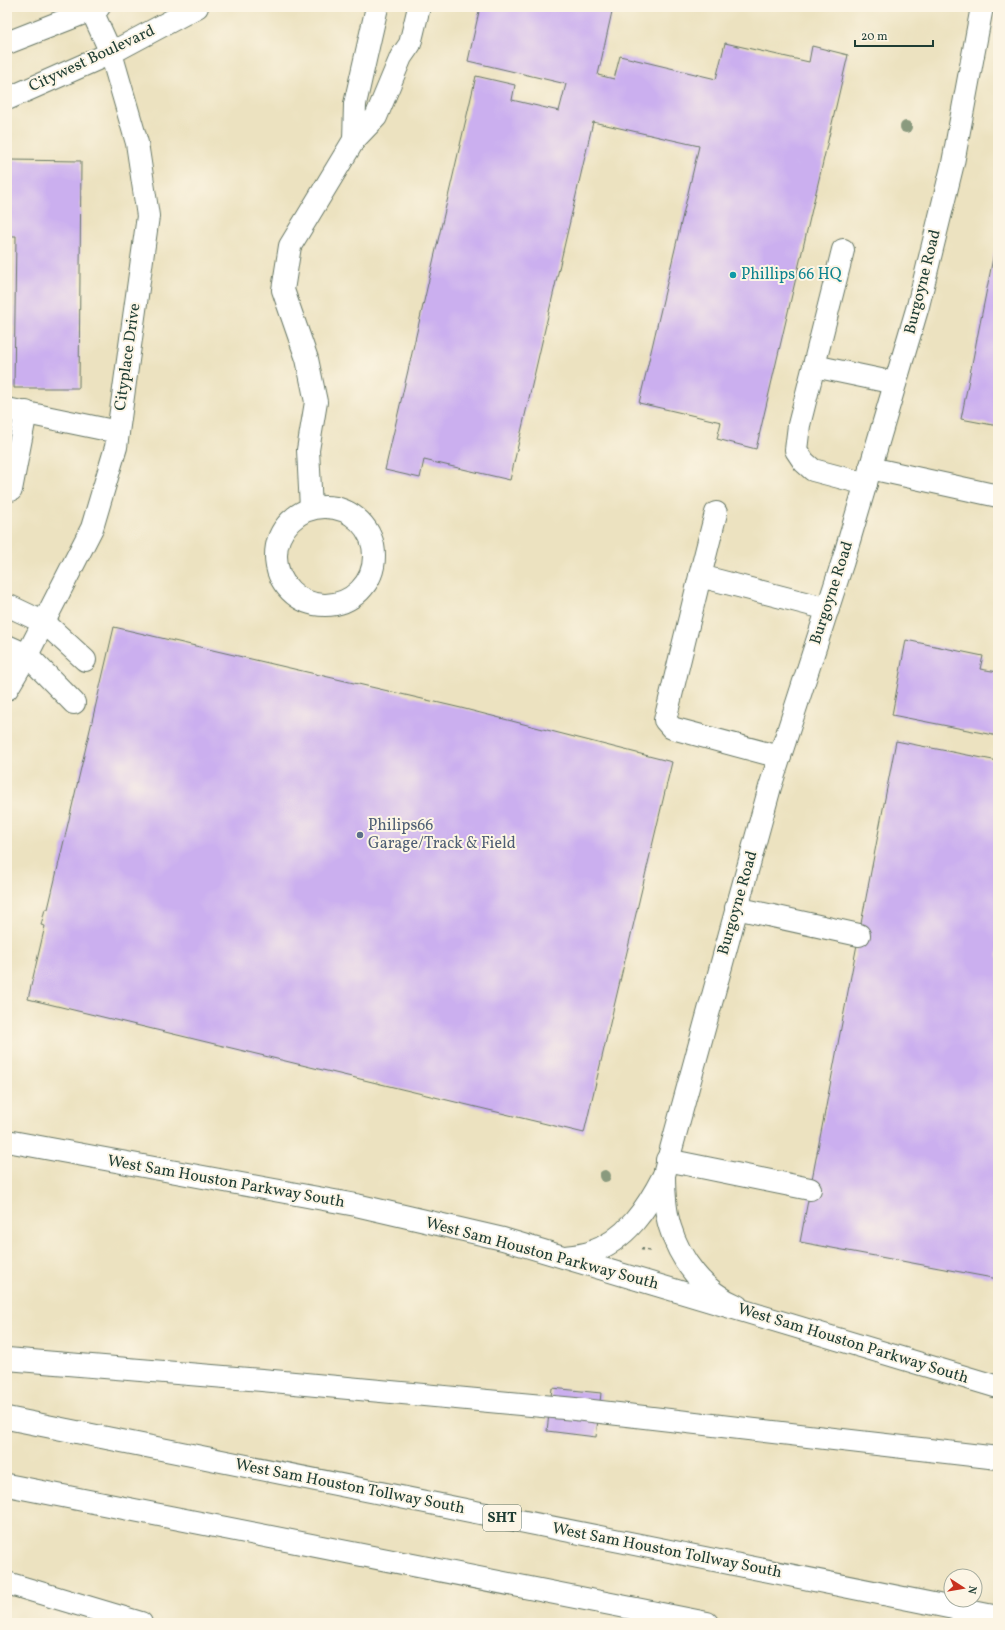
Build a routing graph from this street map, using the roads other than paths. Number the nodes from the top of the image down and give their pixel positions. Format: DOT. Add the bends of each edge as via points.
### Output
graph roads {
  1 [pos="197,7"];
  2 [pos="378,7"];
  3 [pos="419,7"];
  4 [pos="982,7"];
  5 [pos="96,9"];
  6 [pos="7,43"];
  7 [pos="111,53"];
  8 [pos="7,99"];
  9 [pos="354,140"];
  10 [pos="843,250"];
  11 [pos="814,366"];
  12 [pos="895,383"];
  13 [pos="16,410"];
  14 [pos="118,432"];
  15 [pos="868,476"];
  16 [pos="7,490"];
  17 [pos="998,496"];
  18 [pos="311,508"];
  19 [pos="716,513"];
  20 [pos="700,576"];
  21 [pos="7,605"];
  22 [pos="828,609"];
  23 [pos="44,623"];
  24 [pos="7,646"];
  25 [pos="27,655"];
  26 [pos="86,660"];
  27 [pos="7,689"];
  28 [pos="74,703"];
  29 [pos="780,757"];
  30 [pos="736,908"];
  31 [pos="859,935"];
  32 [pos="7,1141"];
  33 [pos="666,1167"];
  34 [pos="810,1189"];
  35 [pos="565,1257"];
  36 [pos="758,1315"];
  37 [pos="7,1359"];
  38 [pos="998,1387"];
  39 [pos="7,1418"];
  40 [pos="998,1458"];
  41 [pos="7,1485"];
  42 [pos="7,1583"];
  43 [pos="998,1617"];
  44 [pos="141,1623"];
  45 [pos="708,1623"];
  1 -- 7 [label="main road, Citywest Boulevard"];
  2 -- 9 [label="main road" via="354,104"];
  3 -- 9 [label="main road" via="410,44 401,57 376,118"];
  4 -- 12 [label="main road, Burgoyne Road" via="953,163 918,306"];
  5 -- 6 [label="main road"];
  5 -- 7 [label="main road, Cityplace Drive"];
  7 -- 8 [label="main road, Citywest Boulevard"];
  7 -- 14 [label="main road, Cityplace Drive" via="137,143 148,216"];
  9 -- 18 [label="main road" via="290,246 283,290 307,359 316,402 308,450"];
  10 -- 11 [label="main road"];
  11 -- 12 [label="main road"];
  11 -- 15 [label="main road" via="799,425 796,450 813,470"];
  12 -- 15 [label="main road, Burgoyne Road"];
  13 -- 14 [label="main road"];
  13 -- 16 [label="main road" via="11,490"];
  14 -- 23 [label="main road, Cityplace Drive" via="92,528"];
  15 -- 17 [label="main road"];
  15 -- 22 [label="main road, Burgoyne Road"];
  18 -- 18 [label="main road" via="327,506 343,510 358,519 368,532 374,548 373,565 367,580 356,594 342,602 311,604 296,597 285,586 278,571 275,556 278,540 285,526 297,515"];
  19 -- 20 [label="main road"];
  20 -- 22 [label="main road"];
  20 -- 29 [label="main road" via="665,720 672,728"];
  21 -- 23 [label="main road"];
  22 -- 29 [label="main road, Burgoyne Road"];
  23 -- 25 [label="main road, Cityplace Drive"];
  23 -- 26 [label="main road"];
  24 -- 25 [label="main road"];
  25 -- 27 [label="main road, Cityplace Drive"];
  25 -- 28 [label="main road"];
  29 -- 30 [label="main road, Burgoyne Road"];
  30 -- 31 [label="main road"];
  30 -- 33 [label="main road, Burgoyne Road"];
  32 -- 35 [label="main road, West Sam Houston Parkway South" via="356,1205 503,1239"];
  33 -- 34 [label="main road"];
  33 -- 35 [label="main road, Burgoyne Road" via="647,1206 631,1226 612,1242 589,1253"];
  33 -- 36 [label="main road, Burgoyne Road" via="664,1193 669,1226 682,1256 702,1282 728,1302"];
  35 -- 36 [label="main road, West Sam Houston Parkway South"];
  36 -- 38 [label="main road, West Sam Houston Parkway South"];
  37 -- 40 [label="main road" via="575,1409"];
  39 -- 43 [label="main road, West Sam Houston Tollway South / SHT"];
  41 -- 45 [label="main road"];
  42 -- 44 [label="main road"];
}
